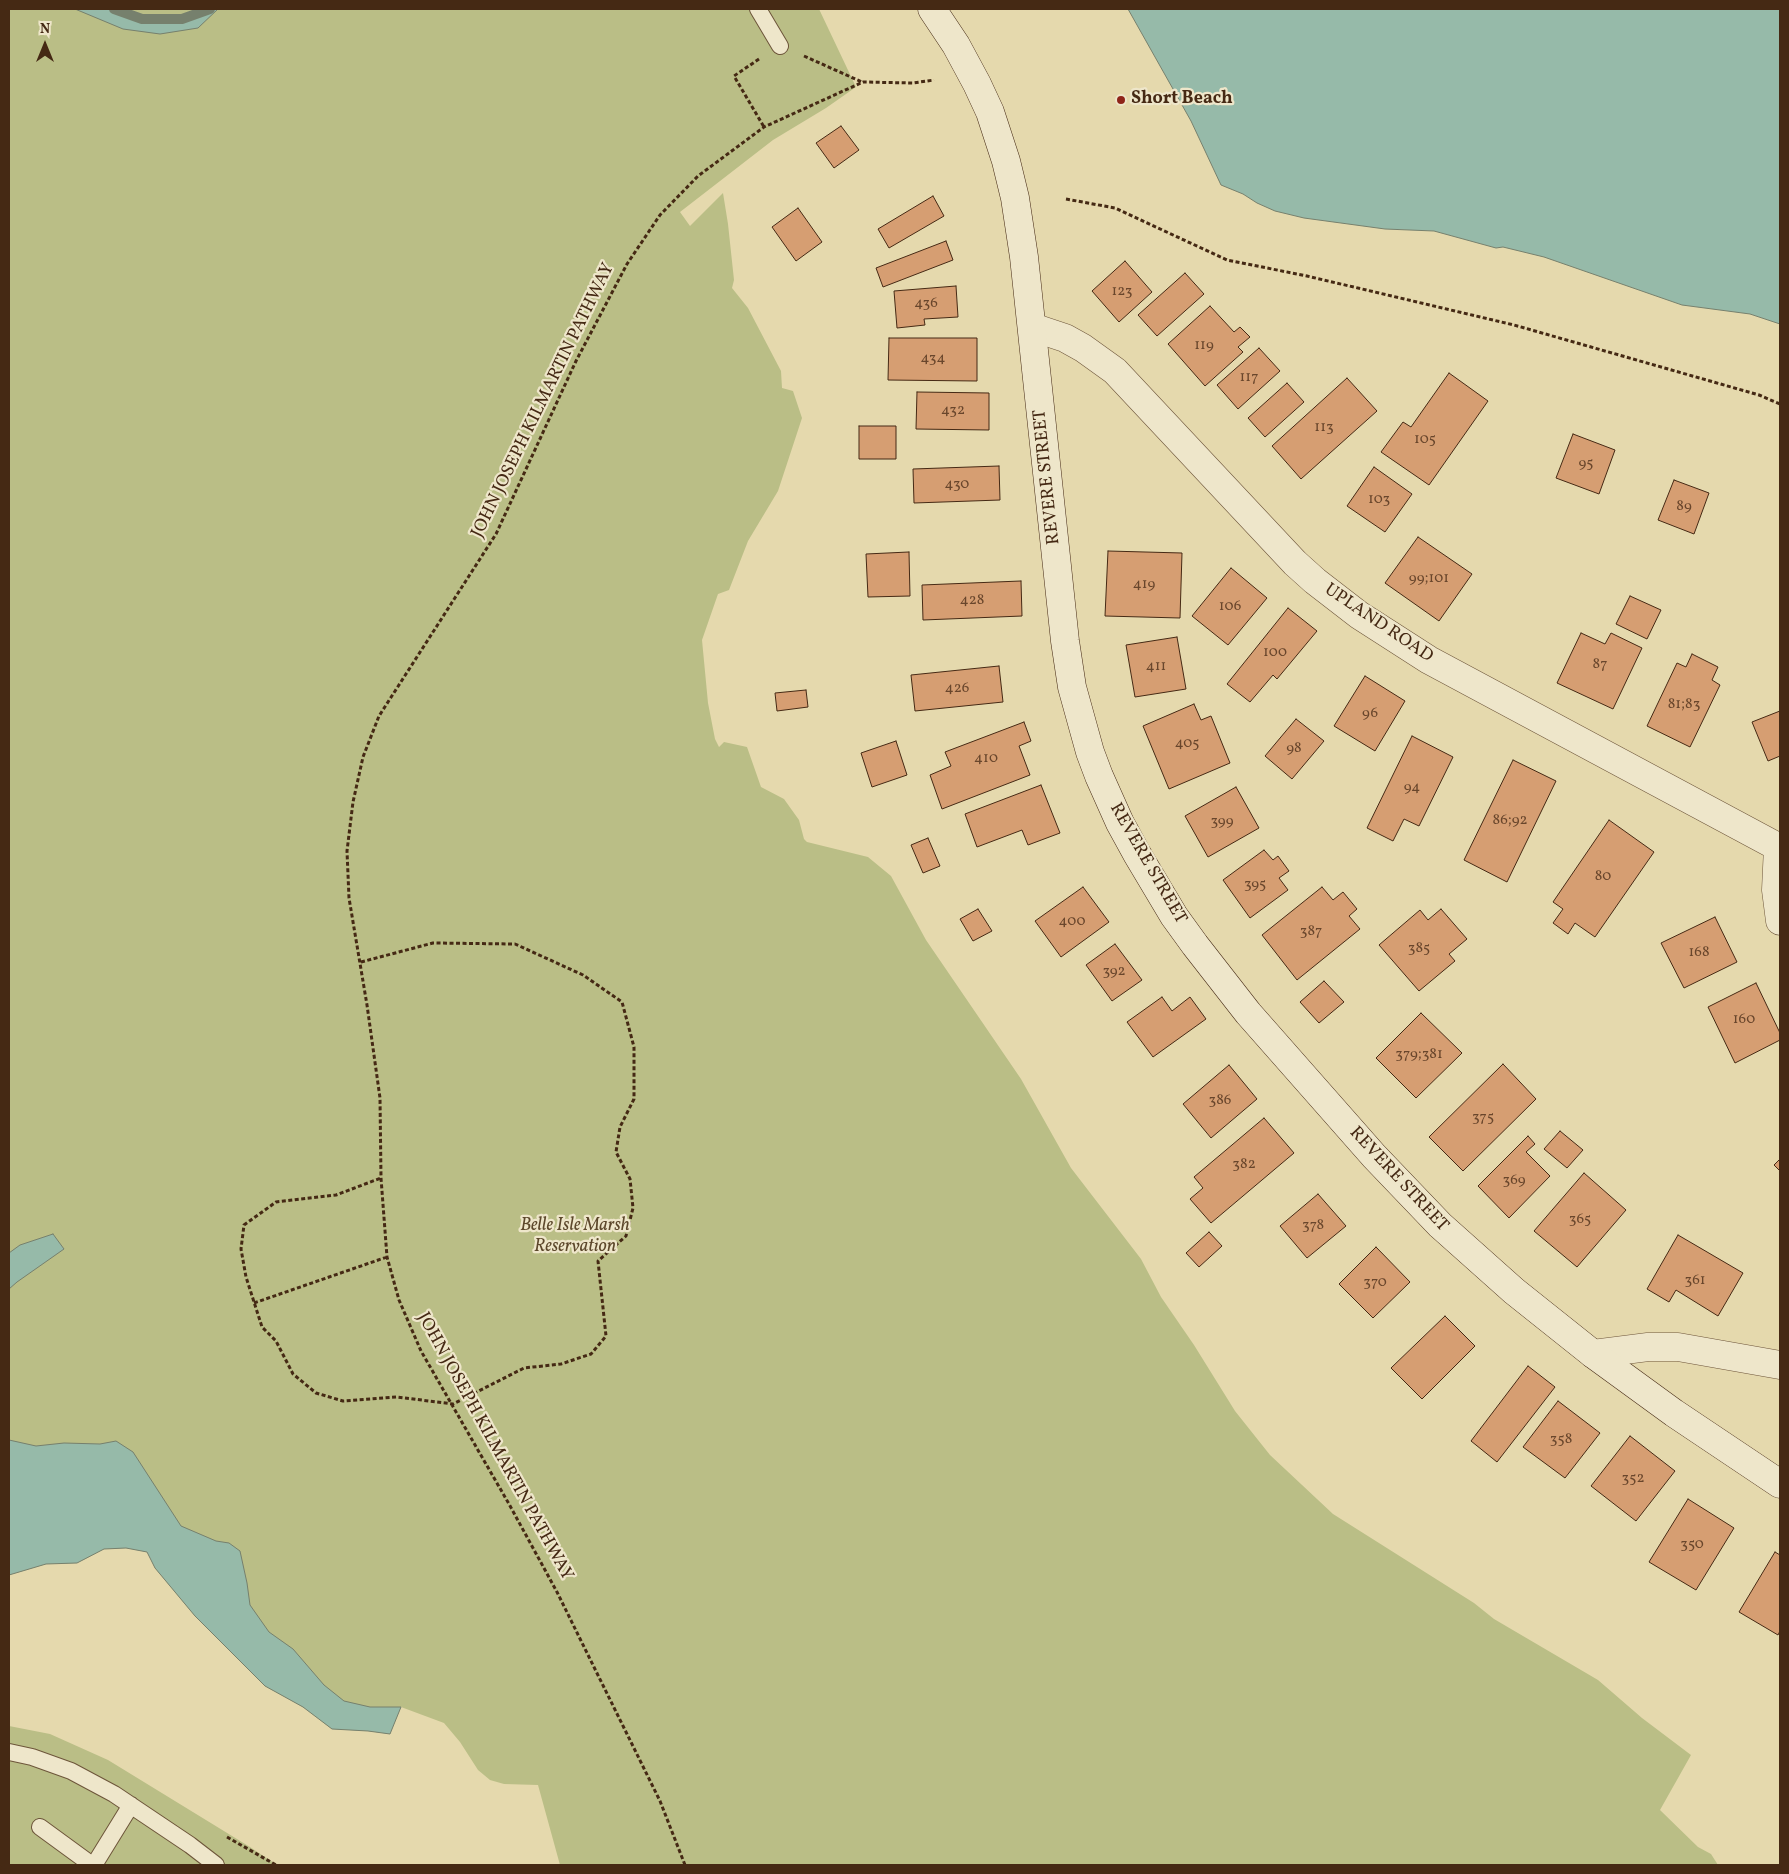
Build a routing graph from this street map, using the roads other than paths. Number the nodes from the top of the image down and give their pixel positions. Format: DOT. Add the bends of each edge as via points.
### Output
graph roads {
  1 [pos="758,9"];
  2 [pos="932,9"];
  3 [pos="780,46"];
  4 [pos="1032,326"];
  5 [pos="1779,846"];
  6 [pos="1780,921"];
  7 [pos="1593,1354"];
  8 [pos="1780,1365"];
  9 [pos="1780,1484"];
  10 [pos="9,1752"];
  11 [pos="131,1805"];
  12 [pos="40,1827"];
  13 [pos="93,1865"];
  14 [pos="216,1865"];
  1 -- 3 [label="lane"];
  2 -- 4 [label="main road, REVERE STREET" via="978,84 1001,143 1018,217"];
  4 -- 5 [label="main road, UPLAND ROAD" via="1083,348 1115,370 1295,563 1359,616 1428,660"];
  4 -- 7 [label="main road, REVERE STREET" via="1072,686 1090,752 1124,831 1195,945 1248,1012 1368,1149 1477,1260"];
  5 -- 6 [label="main road" via="1776,890"];
  7 -- 8 [label="main road" via="1678,1347"];
  7 -- 9 [label="main road, REVERE STREET"];
  10 -- 11 [label="lane" via="71,1771"];
  11 -- 13 [label="lane"];
  11 -- 14 [label="lane"];
  12 -- 13 [label="lane"];
}
